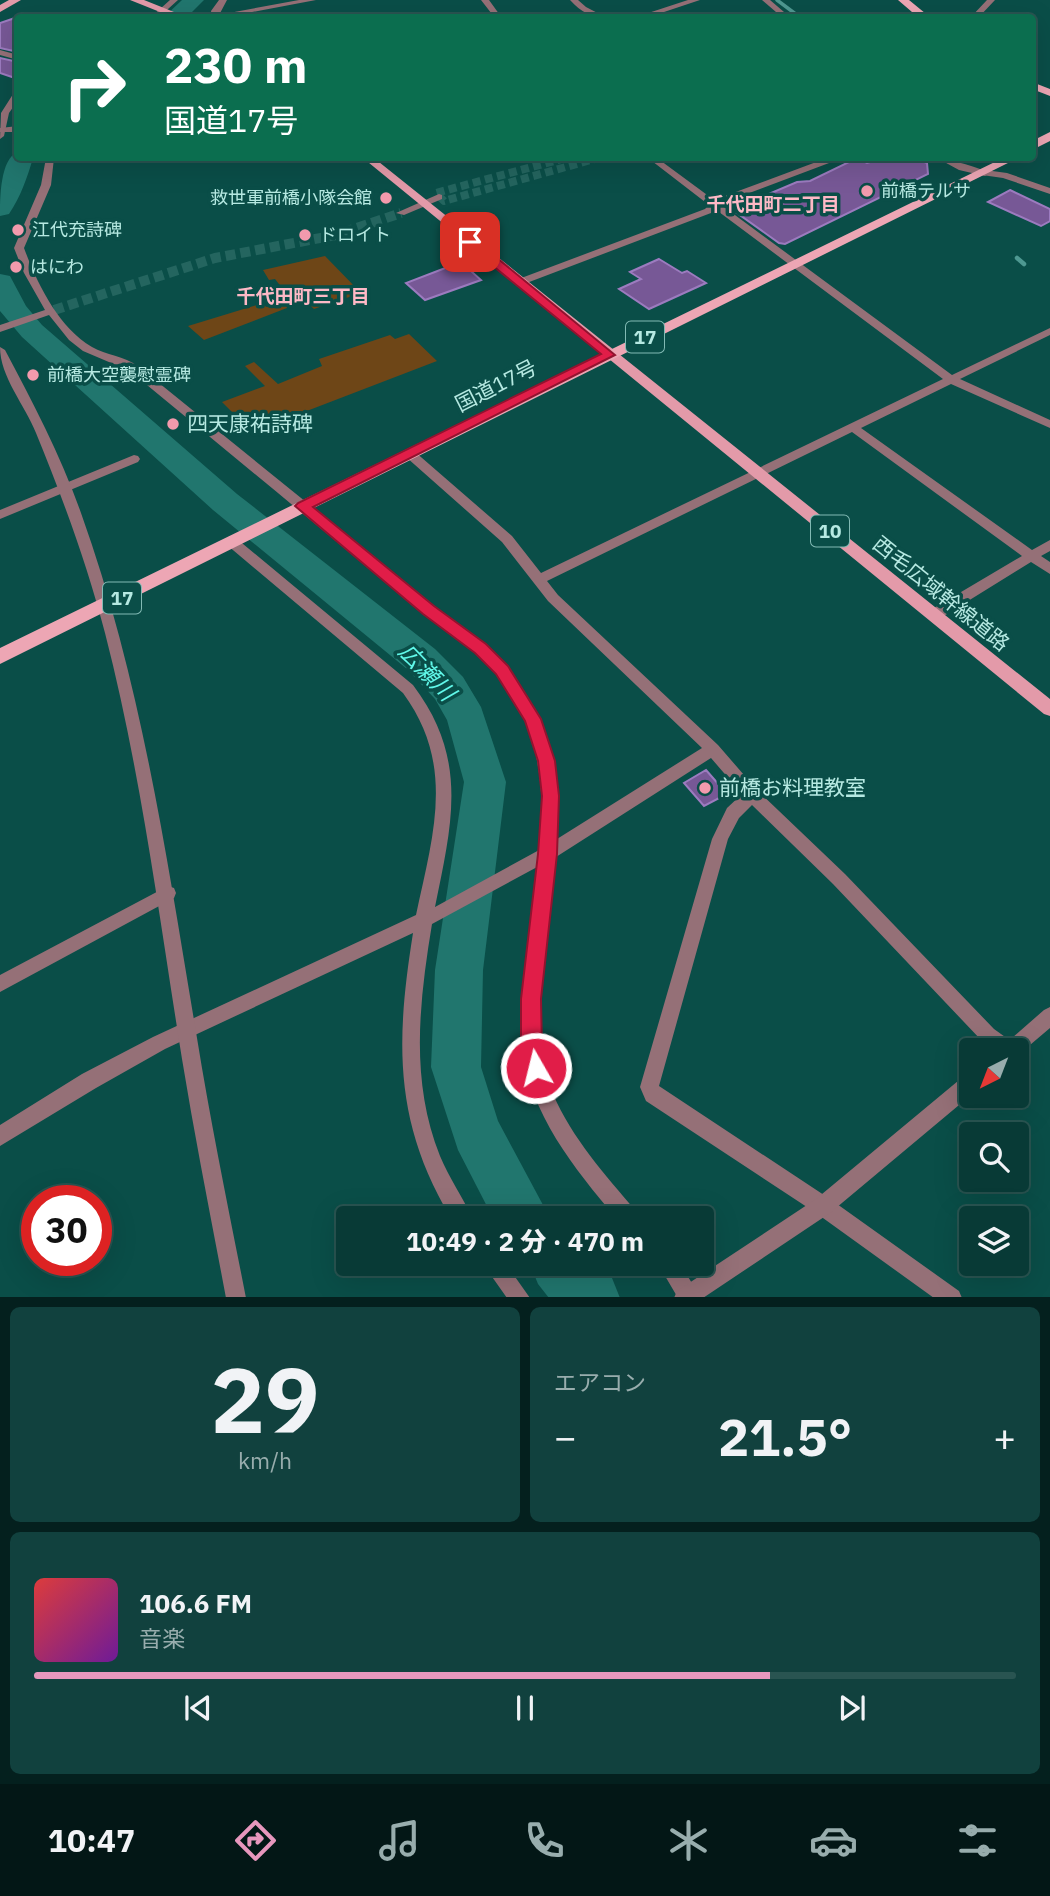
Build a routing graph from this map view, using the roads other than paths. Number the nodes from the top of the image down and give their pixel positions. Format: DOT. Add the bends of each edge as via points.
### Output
graph roads {
  1 [pos="16,0"];
  2 [pos="135,0"];
  3 [pos="174,0"];
  4 [pos="312,0"];
  5 [pos="485,0"];
  6 [pos="573,0"];
  7 [pos="696,0"];
  8 [pos="766,0"];
  9 [pos="903,0"];
  10 [pos="991,0"];
  11 [pos="274,3"];
  12 [pos="0,9"];
  13 [pos="166,11"];
  14 [pos="656,12"];
  15 [pos="160,14"];
  16 [pos="175,14"];
  17 [pos="220,14"];
  18 [pos="496,14"];
  19 [pos="595,14"];
  20 [pos="783,14"];
  21 [pos="921,14"];
  22 [pos="977,14"];
  23 [pos="14,99"];
  24 [pos="8,131"];
  25 [pos="50,161"];
  26 [pos="372,161"];
  27 [pos="656,161"];
  28 [pos="826,161"];
  29 [pos="947,161"];
  30 [pos="1007,161"];
  31 [pos="985,173"];
  32 [pos="1050,191"];
  33 [pos="439,197"];
  34 [pos="423,204"];
  35 [pos="713,205"];
  36 [pos="401,213"];
  37 [pos="793,264"];
  38 [pos="520,282"];
  39 [pos="48,312"];
  40 [pos="0,329"];
  41 [pos="1050,331"];
  42 [pos="0,350"];
  43 [pos="609,355"];
  44 [pos="949,379"];
  45 [pos="1050,424"];
  46 [pos="852,427"];
  47 [pos="410,454"];
  48 [pos="134,459"];
  49 [pos="756,472"];
  50 [pos="66,489"];
  51 [pos="303,506"];
  52 [pos="0,515"];
  53 [pos="238,539"];
  54 [pos="1050,545"];
  55 [pos="1032,556"];
  56 [pos="1050,569"];
  57 [pos="538,580"];
  58 [pos="106,606"];
  59 [pos="934,615"];
  60 [pos="0,657"];
  61 [pos="1050,709"];
  62 [pos="713,750"];
  63 [pos="752,795"];
  64 [pos="547,854"];
  65 [pos="168,893"];
  66 [pos="425,918"];
  67 [pos="0,984"];
  68 [pos="1050,1016"];
  69 [pos="187,1030"];
  70 [pos="992,1038"];
  71 [pos="1024,1038"];
  72 [pos="959,1093"];
  73 [pos="0,1136"];
  74 [pos="455,1206"];
  75 [pos="619,1206"];
  76 [pos="823,1206"];
  77 [pos="503,1276"];
  78 [pos="675,1276"];
  79 [pos="686,1296"];
  80 [pos="236,1297"];
  81 [pos="520,1297"];
  82 [pos="952,1297"];
  1 -- 12 [label="main road"];
  2 -- 13 [label="main road"];
  3 -- 13 [label="street"];
  4 -- 11 [label="street"];
  5 -- 18 [label="street"];
  6 -- 19 [label="street"];
  7 -- 14 [label="street"];
  8 -- 20 [label="street"];
  9 -- 21 [label="highway"];
  10 -- 22 [label="street"];
  11 -- 17 [label="street"];
  13 -- 15 [label="street"];
  13 -- 16 [label="main road"];
  23 -- 24 [label="street" via="5,113"];
  25 -- 39 [label="street" via="46,185 20,243 24,265"];
  26 -- 34 [label="main road, 西毛広域幹線道路"];
  27 -- 35 [label="street"];
  28 -- 35 [label="street"];
  29 -- 31 [label="street"];
  30 -- 31 [label="highway, 国道17号 / 17"];
  31 -- 32 [label="street"];
  31 -- 37 [label="highway, 国道17号 / 17"];
  33 -- 34 [label="street"];
  34 -- 36 [label="street"];
  34 -- 38 [label="main road, 西毛広域幹線道路"];
  35 -- 37 [label="street"];
  35 -- 38 [label="street" via="708,211"];
  37 -- 43 [label="highway, 国道17号 / 17"];
  37 -- 44 [label="street"];
  38 -- 43 [label="main road, 西毛広域幹線道路"];
  39 -- 40 [label="street"];
  39 -- 51 [label="street" via="79,344 127,363"];
  41 -- 44 [label="street"];
  42 -- 50 [label="street" via="24,392"];
  43 -- 47 [label="highway, 国道17号 / 17"];
  43 -- 49 [label="main road, 西毛広域幹線道路 / 10"];
  44 -- 45 [label="street"];
  44 -- 46 [label="street"];
  46 -- 49 [label="street"];
  46 -- 55 [label="street"];
  47 -- 51 [label="highway, 国道17号 / 17"];
  47 -- 57 [label="street" via="507,539"];
  48 -- 50 [label="street"];
  49 -- 57 [label="street"];
  49 -- 59 [label="main road, 西毛広域幹線道路 / 10"];
  50 -- 52 [label="street"];
  50 -- 58 [label="street"];
  51 -- 53 [label="highway, 国道17号 / 17"];
  51 -- 64 [label="street" via="481,648 518,692 547,761"];
  53 -- 58 [label="highway, 国道17号 / 17"];
  53 -- 66 [label="street" via="421,705 435,738 444,781"];
  54 -- 55 [label="street"];
  55 -- 56 [label="street"];
  55 -- 59 [label="street"];
  57 -- 62 [label="street"];
  58 -- 60 [label="highway, 国道17号 / 17"];
  58 -- 65 [label="street"];
  59 -- 61 [label="main road, 西毛広域幹線道路 / 10"];
  62 -- 63 [label="street"];
  62 -- 64 [label="street"];
  63 -- 70 [label="street"];
  63 -- 76 [label="street" via="733,813 720,839 649,1087 653,1094"];
  64 -- 66 [label="street"];
  64 -- 75 [label="street" via="531,999 531,1048 541,1087 562,1134"];
  65 -- 67 [label="street"];
  65 -- 69 [label="street"];
  66 -- 69 [label="street"];
  66 -- 74 [label="street" via="411,1009 410,1055 432,1163"];
  68 -- 71 [label="street"];
  69 -- 73 [label="street" via="89,1081"];
  69 -- 80 [label="street"];
  72 -- 76 [label="street"];
  76 -- 79 [label="street"];
  76 -- 82 [label="street"];
  77 -- 81 [label="street"];
  78 -- 79 [label="street"];
}
